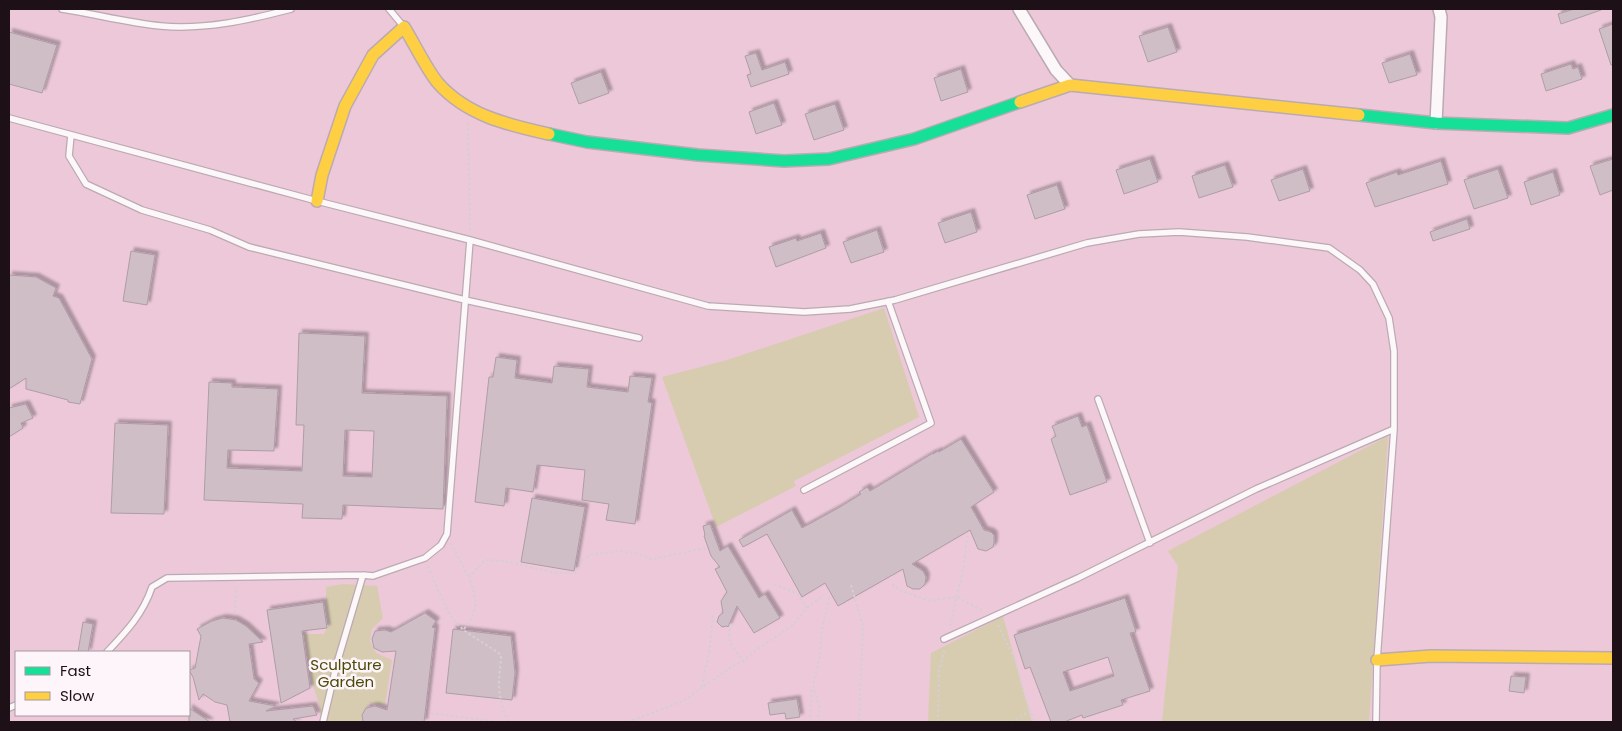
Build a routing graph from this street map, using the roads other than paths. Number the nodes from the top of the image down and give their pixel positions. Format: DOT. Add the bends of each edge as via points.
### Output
graph roads {
  1 [pos="62,9"];
  2 [pos="290,9"];
  3 [pos="389,9"];
  4 [pos="1019,9"];
  5 [pos="1439,9"];
  6 [pos="404,27"];
  7 [pos="1070,84"];
  8 [pos="1613,115"];
  9 [pos="9,118"];
  10 [pos="1436,124"];
  11 [pos="71,135"];
  12 [pos="317,201"];
  13 [pos="470,240"];
  14 [pos="465,300"];
  15 [pos="888,301"];
  16 [pos="639,338"];
  17 [pos="1098,399"];
  18 [pos="1394,429"];
  19 [pos="804,490"];
  20 [pos="1150,543"];
  21 [pos="363,575"];
  22 [pos="944,639"];
  23 [pos="108,651"];
  24 [pos="1613,658"];
  25 [pos="1377,660"];
  26 [pos="323,722"];
  27 [pos="1376,722"];
  1 -- 2 [label="lane" via="160,26 188,27 219,25"];
  3 -- 6 [label="lane"];
  4 -- 7 [label="street" via="1056,70"];
  5 -- 10 [label="street"];
  6 -- 7 [label="street" via="438,83 467,108 502,123 588,142 698,155 784,161 828,159 914,139"];
  6 -- 12 [label="street" via="373,55 345,106 322,175"];
  7 -- 10 [label="street"];
  8 -- 10 [label="street" via="1568,128"];
  9 -- 11 [label="lane"];
  11 -- 12 [label="lane"];
  11 -- 14 [label="lane" via="70,156 86,184 142,210 210,230 249,247"];
  12 -- 13 [label="lane"];
  13 -- 14 [label="lane"];
  13 -- 15 [label="lane" via="708,306 804,312 850,309"];
  14 -- 16 [label="lane"];
  14 -- 21 [label="lane" via="447,534 425,558 372,576"];
  15 -- 18 [label="lane" via="1086,243 1139,234 1179,232 1247,237 1329,248 1360,270 1373,284 1389,318 1394,351"];
  15 -- 19 [label="lane" via="930,423"];
  17 -- 20 [label="lane"];
  18 -- 20 [label="lane" via="1256,489"];
  18 -- 25 [label="lane"];
  20 -- 22 [label="lane"];
  21 -- 23 [label="lane" via="167,578 152,587 134,623"];
  21 -- 26 [label="lane"];
  24 -- 25 [label="street" via="1431,656"];
  25 -- 27 [label="lane"];
}
